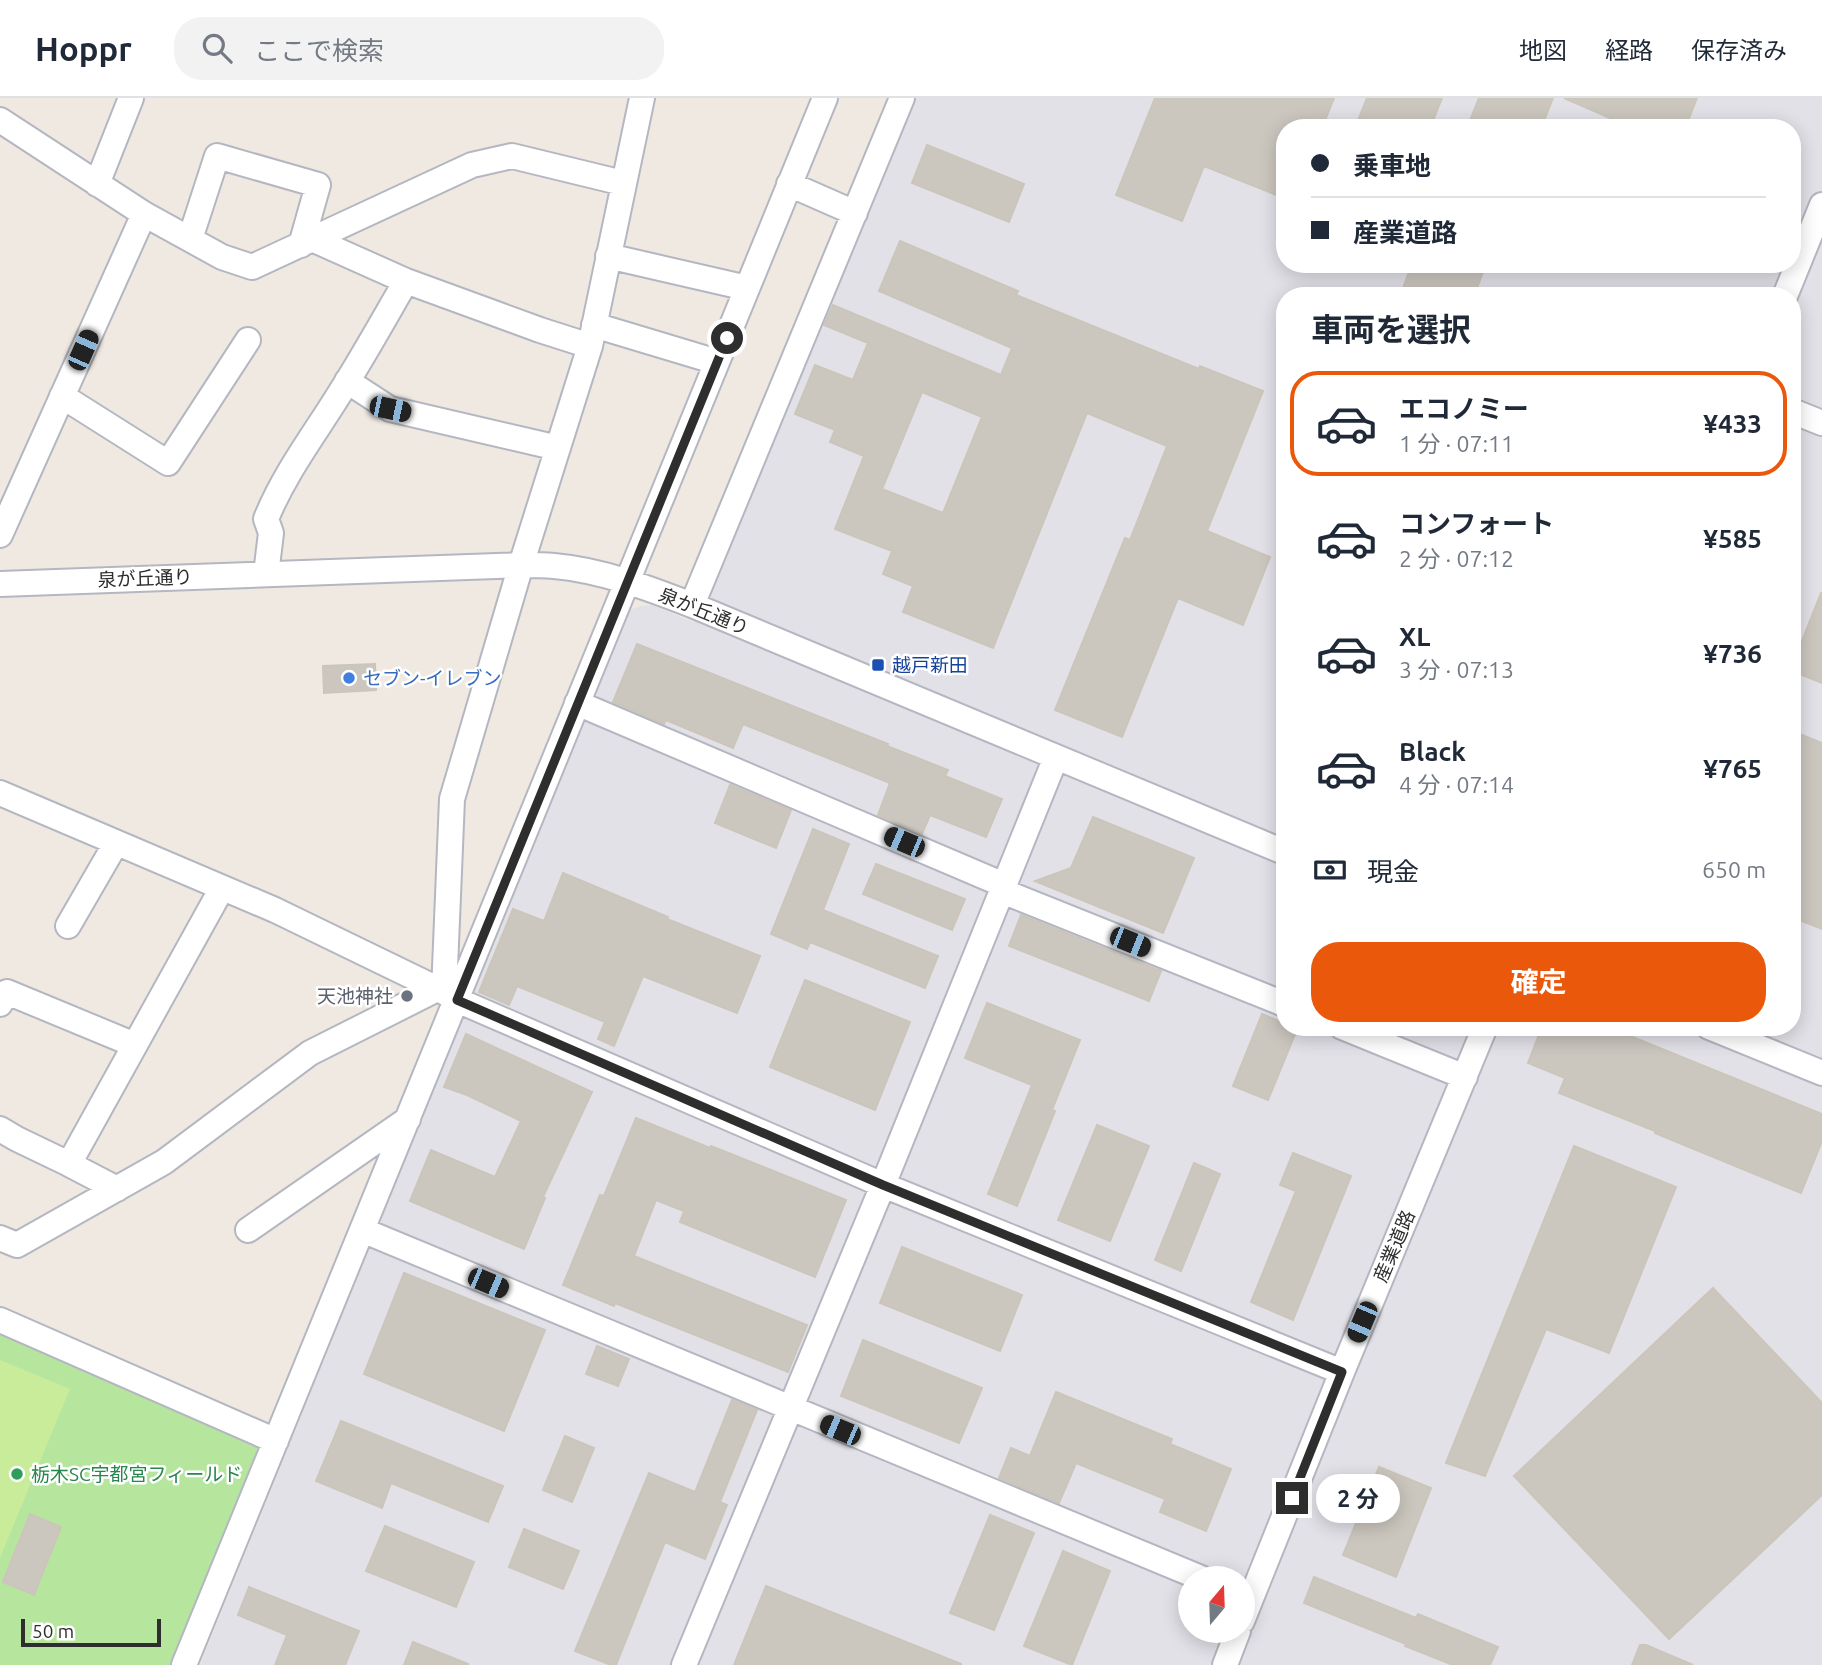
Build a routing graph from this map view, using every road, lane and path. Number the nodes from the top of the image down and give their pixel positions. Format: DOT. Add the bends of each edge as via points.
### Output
graph roads {
  1 [pos="131,98"];
  2 [pos="642,98"];
  3 [pos="825,98"];
  4 [pos="902,98"];
  5 [pos="0,120"];
  6 [pos="623,183"];
  7 [pos="97,184"];
  8 [pos="789,184"];
  9 [pos="1822,205"];
  10 [pos="855,213"];
  11 [pos="144,214"];
  12 [pos="190,239"];
  13 [pos="307,242"];
  14 [pos="608,256"];
  15 [pos="1801,257"];
  16 [pos="406,281"];
  17 [pos="747,288"];
  18 [pos="592,336"];
  19 [pos="248,340"];
  20 [pos="717,362"];
  21 [pos="347,381"];
  22 [pos="62,396"];
  23 [pos="1801,415"];
  24 [pos="1822,423"];
  25 [pos="558,448"];
  26 [pos="0,536"];
  27 [pos="521,565"];
  28 [pos="266,573"];
  29 [pos="627,582"];
  30 [pos="0,584"];
  31 [pos="692,605"];
  32 [pos="577,703"];
  33 [pos="1056,757"];
  34 [pos="3,802"];
  35 [pos="116,843"];
  36 [pos="1276,849"];
  37 [pos="222,888"];
  38 [pos="1003,888"];
  39 [pos="68,926"];
  40 [pos="446,994"];
  41 [pos="1276,1001"];
  42 [pos="0,1004"];
  43 [pos="1364,1036"];
  44 [pos="1481,1036"];
  45 [pos="1731,1036"];
  46 [pos="135,1045"];
  47 [pos="1822,1073"];
  48 [pos="1465,1077"];
  49 [pos="408,1119"];
  50 [pos="0,1129"];
  51 [pos="69,1164"];
  52 [pos="883,1185"];
  53 [pos="117,1189"];
  54 [pos="248,1230"];
  55 [pos="362,1230"];
  56 [pos="6,1245"];
  57 [pos="0,1320"];
  58 [pos="1342,1372"];
  59 [pos="789,1409"];
  60 [pos="276,1441"];
  61 [pos="1178,1569"];
  62 [pos="1255,1581"];
  63 [pos="1233,1643"];
  64 [pos="184,1665"];
  65 [pos="684,1665"];
  66 [pos="1225,1665"];
  1 -- 7 [label="street"];
  2 -- 6 [label="street"];
  3 -- 8 [label="street"];
  4 -- 10 [label="street"];
  5 -- 7 [label="street"];
  6 -- 13 [label="street" via="512,156 472,165"];
  6 -- 14 [label="street"];
  7 -- 11 [label="street"];
  8 -- 10 [label="street"];
  8 -- 17 [label="street"];
  9 -- 15 [label="street"];
  10 -- 31 [label="street"];
  11 -- 12 [label="street"];
  11 -- 22 [label="street"];
  12 -- 13 [label="street" via="252,267"];
  12 -- 13 [label="street" via="217,156 318,185"];
  13 -- 16 [label="street"];
  14 -- 17 [label="street"];
  14 -- 18 [label="street"];
  16 -- 18 [label="street" via="540,330"];
  16 -- 21 [label="street"];
  17 -- 20 [label="street"];
  18 -- 20 [label="street"];
  18 -- 25 [label="street"];
  19 -- 22 [label="street" via="168,463"];
  20 -- 29 [label="street"];
  21 -- 25 [label="street" via="390,409"];
  21 -- 28 [label="street" via="272,503 266,519 271,533"];
  22 -- 26 [label="street"];
  23 -- 24 [label="street"];
  25 -- 27 [label="street"];
  27 -- 28 [label="street, 泉が丘通り"];
  27 -- 29 [label="street, 泉が丘通り" via="586,571"];
  27 -- 40 [label="street" via="452,799"];
  28 -- 30 [label="street, 泉が丘通り"];
  29 -- 31 [label="street, 泉が丘通り"];
  29 -- 32 [label="street"];
  31 -- 33 [label="street, 泉が丘通り"];
  32 -- 38 [label="street"];
  32 -- 40 [label="street"];
  33 -- 36 [label="street, 泉が丘通り"];
  33 -- 38 [label="street"];
  34 -- 35 [label="street"];
  35 -- 37 [label="street"];
  35 -- 39 [label="street"];
  37 -- 40 [label="street"];
  37 -- 46 [label="street"];
  38 -- 41 [label="street"];
  38 -- 52 [label="street"];
  40 -- 49 [label="street"];
  40 -- 52 [label="street"];
  40 -- 53 [label="street" via="310,1053 164,1162"];
  42 -- 46 [label="street" via="7,992"];
  43 -- 48 [label="street"];
  44 -- 48 [label="street, 産業道路"];
  45 -- 47 [label="street"];
  46 -- 51 [label="street"];
  48 -- 58 [label="street, 産業道路"];
  49 -- 54 [label="street"];
  49 -- 55 [label="street"];
  50 -- 51 [label="street"];
  51 -- 53 [label="street"];
  52 -- 58 [label="street"];
  52 -- 59 [label="street"];
  53 -- 56 [label="street"];
  55 -- 59 [label="street"];
  55 -- 60 [label="street"];
  57 -- 60 [label="street"];
  58 -- 62 [label="street, 産業道路"];
  59 -- 61 [label="street"];
  59 -- 65 [label="street"];
  60 -- 64 [label="street"];
  63 -- 66 [label="street"];
}
